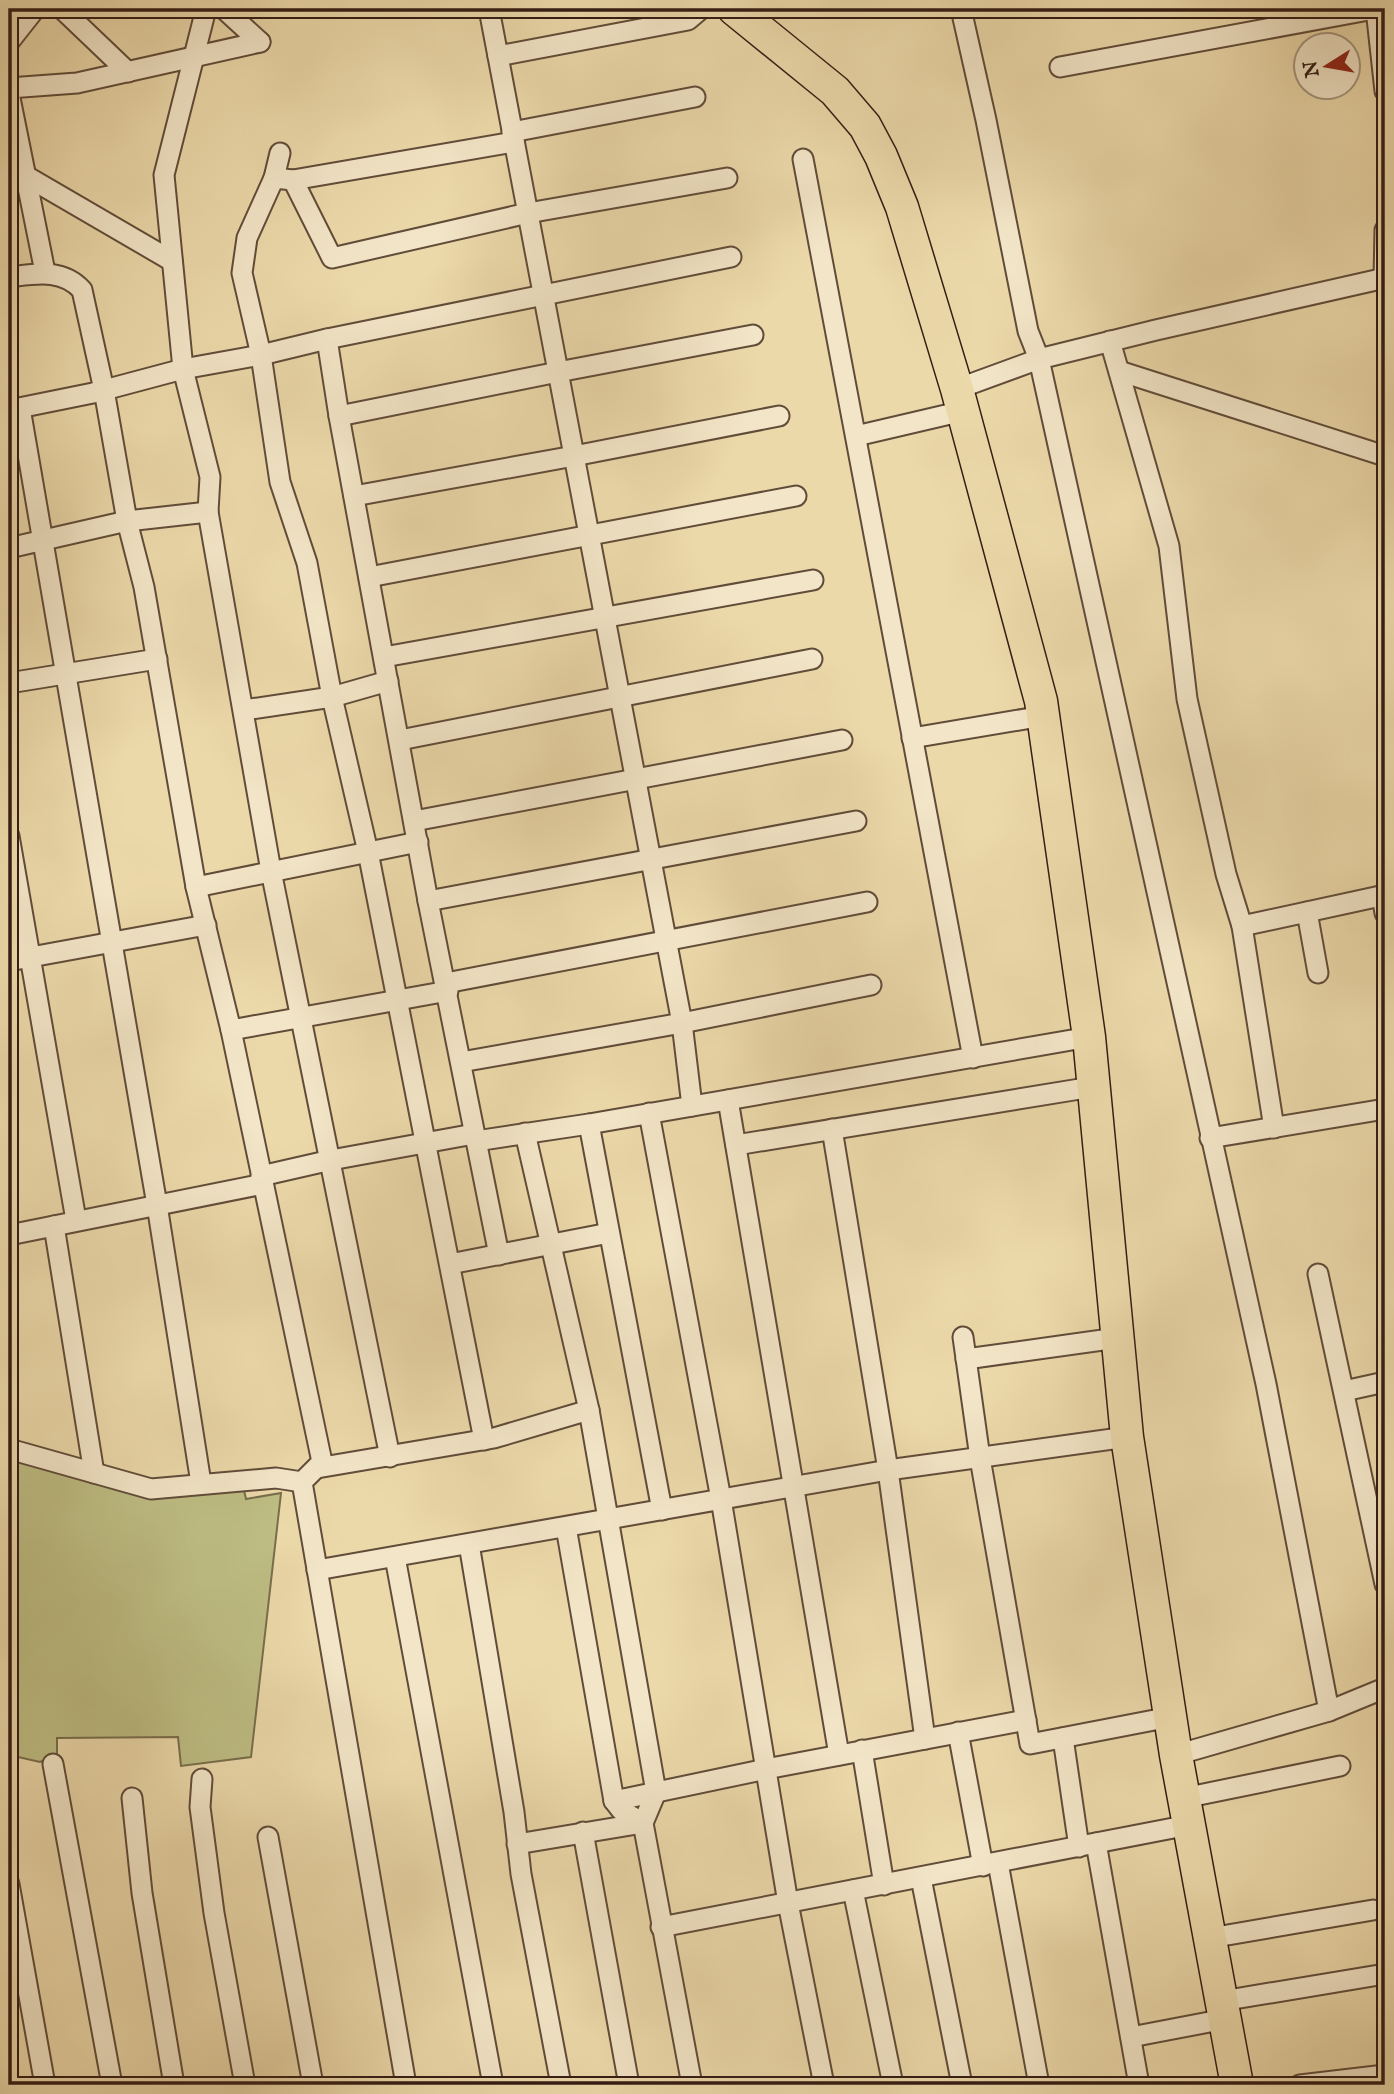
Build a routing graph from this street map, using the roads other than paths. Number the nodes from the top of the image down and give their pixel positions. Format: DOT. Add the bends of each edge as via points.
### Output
graph roads {
  1 [pos="35,9"];
  2 [pos="62,9"];
  3 [pos="206,9"];
  4 [pos="224,9"];
  5 [pos="489,9"];
  6 [pos="701,9"];
  7 [pos="734,9"];
  8 [pos="961,9"];
  9 [pos="1375,9"];
  10 [pos="9,42"];
  11 [pos="498,56"];
  12 [pos="194,58"];
  13 [pos="1060,68"];
  14 [pos="128,72"];
  15 [pos="9,91"];
  16 [pos="1385,91"];
  17 [pos="695,97"];
  18 [pos="513,137"];
  19 [pos="280,153"];
  20 [pos="803,159"];
  21 [pos="26,176"];
  22 [pos="727,178"];
  23 [pos="284,179"];
  24 [pos="528,213"];
  25 [pos="1385,230"];
  26 [pos="731,257"];
  27 [pos="172,261"];
  28 [pos="45,272"];
  29 [pos="9,278"];
  30 [pos="1385,278"];
  31 [pos="543,294"];
  32 [pos="753,335"];
  33 [pos="327,339"];
  34 [pos="1110,341"];
  35 [pos="261,355"];
  36 [pos="1039,359"];
  37 [pos="183,369"];
  38 [pos="1119,371"];
  39 [pos="558,372"];
  40 [pos="104,390"];
  41 [pos="960,400"];
  42 [pos="15,409"];
  43 [pos="339,416"];
  44 [pos="779,416"];
  45 [pos="856,436"];
  46 [pos="574,456"];
  47 [pos="1385,456"];
  48 [pos="354,496"];
  49 [pos="796,496"];
  50 [pos="208,512"];
  51 [pos="127,521"];
  52 [pos="589,536"];
  53 [pos="42,541"];
  54 [pos="9,548"];
  55 [pos="369,577"];
  56 [pos="813,580"];
  57 [pos="604,617"];
  58 [pos="384,657"];
  59 [pos="157,659"];
  60 [pos="812,659"];
  61 [pos="67,674"];
  62 [pos="388,681"];
  63 [pos="9,683"];
  64 [pos="332,697"];
  65 [pos="620,698"];
  66 [pos="244,710"];
  67 [pos="1043,716"];
  68 [pos="912,738"];
  69 [pos="400,740"];
  70 [pos="842,740"];
  71 [pos="635,778"];
  72 [pos="414,821"];
  73 [pos="856,821"];
  74 [pos="9,835"];
  75 [pos="418,842"];
  76 [pos="368,852"];
  77 [pos="651,860"];
  78 [pos="271,871"];
  79 [pos="196,887"];
  80 [pos="428,901"];
  81 [pos="1384,901"];
  82 [pos="867,902"];
  83 [pos="1307,912"];
  84 [pos="206,925"];
  85 [pos="1242,926"];
  86 [pos="112,942"];
  87 [pos="666,942"];
  88 [pos="29,958"];
  89 [pos="9,961"];
  90 [pos="1318,973"];
  91 [pos="872,985"];
  92 [pos="447,987"];
  93 [pos="397,1001"];
  94 [pos="303,1018"];
  95 [pos="682,1023"];
  96 [pos="230,1030"];
  97 [pos="1089,1037"];
  98 [pos="973,1058"];
  99 [pos="461,1062"];
  100 [pos="1092,1087"];
  101 [pos="728,1100"];
  102 [pos="692,1106"];
  103 [pos="1385,1110"];
  104 [pos="649,1113"];
  105 [pos="589,1124"];
  106 [pos="1274,1128"];
  107 [pos="832,1129"];
  108 [pos="525,1133"];
  109 [pos="475,1138"];
  110 [pos="1210,1138"];
  111 [pos="425,1143"];
  112 [pos="736,1145"];
  113 [pos="331,1160"];
  114 [pos="262,1180"];
  115 [pos="157,1205"];
  116 [pos="76,1220"];
  117 [pos="54,1226"];
  118 [pos="608,1233"];
  119 [pos="9,1235"];
  120 [pos="550,1243"];
  121 [pos="499,1255"];
  122 [pos="450,1264"];
  123 [pos="1318,1274"];
  124 [pos="963,1337"];
  125 [pos="1117,1338"];
  126 [pos="966,1359"];
  127 [pos="1385,1382"];
  128 [pos="1344,1391"];
  129 [pos="589,1410"];
  130 [pos="1127,1437"];
  131 [pos="484,1440"];
  132 [pos="9,1449"];
  133 [pos="390,1457"];
  134 [pos="980,1458"];
  135 [pos="317,1468"];
  136 [pos="888,1470"];
  137 [pos="94,1473"];
  138 [pos="302,1482"];
  139 [pos="201,1483"];
  140 [pos="793,1487"];
  141 [pos="721,1499"];
  142 [pos="662,1510"];
  143 [pos="609,1519"];
  144 [pos="566,1527"];
  145 [pos="469,1544"];
  146 [pos="395,1557"];
  147 [pos="317,1570"];
  148 [pos="1385,1584"];
  149 [pos="1385,1688"];
  150 [pos="1329,1711"];
  151 [pos="1170,1717"];
  152 [pos="1026,1720"];
  153 [pos="958,1732"];
  154 [pos="1063,1738"];
  155 [pos="925,1739"];
  156 [pos="862,1750"];
  157 [pos="839,1755"];
  158 [pos="1176,1755"];
  159 [pos="53,1764"];
  160 [pos="1340,1766"];
  161 [pos="766,1769"];
  162 [pos="202,1779"];
  163 [pos="656,1792"];
  164 [pos="132,1798"];
  165 [pos="614,1801"];
  166 [pos="1186,1812"];
  167 [pos="643,1823"];
  168 [pos="583,1832"];
  169 [pos="268,1837"];
  170 [pos="517,1844"];
  171 [pos="1087,1845"];
  172 [pos="991,1864"];
  173 [pos="921,1878"];
  174 [pos="9,1884"];
  175 [pos="884,1885"];
  176 [pos="853,1890"];
  177 [pos="788,1903"];
  178 [pos="1373,1910"];
  179 [pos="661,1927"];
  180 [pos="1210,1938"];
  181 [pos="1385,1974"];
  182 [pos="1224,2010"];
  183 [pos="1131,2037"];
  184 [pos="1385,2075"];
  185 [pos="45,2085"];
  186 [pos="112,2085"];
  187 [pos="174,2085"];
  188 [pos="245,2085"];
  189 [pos="313,2085"];
  190 [pos="406,2085"];
  191 [pos="493,2085"];
  192 [pos="561,2085"];
  193 [pos="629,2085"];
  194 [pos="692,2085"];
  195 [pos="824,2085"];
  196 [pos="893,2085"];
  197 [pos="962,2085"];
  198 [pos="1039,2085"];
  199 [pos="1139,2085"];
  200 [pos="1237,2085"];
  201 [pos="1300,2085"];
  1 -- 10 [label="street"];
  2 -- 14 [label="street"];
  3 -- 12 [label="street"];
  4 -- 12 [label="street" via="260,42"];
  5 -- 11 [label="street"];
  6 -- 11 [label="street" via="688,20"];
  7 -- 41 [label="main road" via="835,91 865,126 902,207"];
  8 -- 36 [label="street" via="1028,331"];
  9 -- 13 [label="street"];
  9 -- 16 [label="street"];
  11 -- 18 [label="street"];
  12 -- 14 [label="street"];
  12 -- 27 [label="street" via="164,176"];
  14 -- 15 [label="street"];
  15 -- 21 [label="street"];
  17 -- 18 [label="street"];
  18 -- 23 [label="street"];
  18 -- 24 [label="street"];
  19 -- 23 [label="street"];
  20 -- 45 [label="street"];
  21 -- 27 [label="street"];
  21 -- 28 [label="street"];
  22 -- 24 [label="street"];
  23 -- 24 [label="street" via="332,258"];
  23 -- 35 [label="street" via="247,238 242,273"];
  24 -- 31 [label="street"];
  25 -- 30 [label="street"];
  26 -- 31 [label="street"];
  27 -- 37 [label="street"];
  28 -- 29 [label="street"];
  28 -- 40 [label="street" via="73,279 82,289"];
  30 -- 34 [label="street"];
  31 -- 33 [label="street"];
  31 -- 39 [label="street"];
  32 -- 39 [label="street"];
  33 -- 35 [label="street"];
  33 -- 43 [label="street"];
  34 -- 36 [label="street"];
  34 -- 38 [label="street"];
  35 -- 37 [label="street"];
  35 -- 64 [label="street" via="280,482 307,563"];
  36 -- 41 [label="street"];
  36 -- 110 [label="street"];
  37 -- 40 [label="street"];
  37 -- 50 [label="street" via="209,477"];
  38 -- 47 [label="street"];
  38 -- 85 [label="street" via="1169,546 1187,699"];
  39 -- 43 [label="street"];
  39 -- 46 [label="street"];
  40 -- 42 [label="street"];
  40 -- 51 [label="street"];
  41 -- 45 [label="street"];
  41 -- 67 [label="main road"];
  42 -- 53 [label="street"];
  43 -- 48 [label="street"];
  44 -- 46 [label="street"];
  45 -- 68 [label="street"];
  46 -- 48 [label="street"];
  46 -- 52 [label="street"];
  48 -- 55 [label="street"];
  49 -- 52 [label="street"];
  50 -- 51 [label="street"];
  50 -- 66 [label="street"];
  51 -- 53 [label="street"];
  51 -- 59 [label="street" via="145,587"];
  52 -- 55 [label="street"];
  52 -- 57 [label="street"];
  53 -- 54 [label="street"];
  53 -- 61 [label="street"];
  55 -- 58 [label="street"];
  56 -- 57 [label="street"];
  57 -- 58 [label="street"];
  57 -- 65 [label="street"];
  58 -- 62 [label="street"];
  59 -- 61 [label="street"];
  59 -- 79 [label="street"];
  60 -- 65 [label="street"];
  61 -- 63 [label="street"];
  61 -- 86 [label="street"];
  62 -- 64 [label="street"];
  62 -- 69 [label="street"];
  64 -- 66 [label="street"];
  64 -- 76 [label="street"];
  65 -- 69 [label="street"];
  65 -- 71 [label="street"];
  66 -- 78 [label="street"];
  67 -- 68 [label="street"];
  67 -- 97 [label="main road"];
  68 -- 98 [label="street"];
  69 -- 72 [label="street"];
  70 -- 71 [label="street"];
  71 -- 72 [label="street"];
  71 -- 77 [label="street"];
  72 -- 75 [label="street"];
  73 -- 77 [label="street"];
  74 -- 88 [label="street"];
  75 -- 76 [label="street"];
  75 -- 80 [label="street"];
  76 -- 78 [label="street"];
  76 -- 93 [label="street"];
  77 -- 80 [label="street"];
  77 -- 87 [label="street"];
  78 -- 79 [label="street"];
  78 -- 94 [label="street"];
  79 -- 84 [label="street"];
  80 -- 92 [label="street"];
  81 -- 83 [label="street"];
  82 -- 87 [label="street"];
  83 -- 85 [label="street"];
  83 -- 90 [label="street"];
  84 -- 86 [label="street"];
  84 -- 96 [label="street"];
  85 -- 106 [label="street"];
  86 -- 88 [label="street"];
  86 -- 115 [label="street"];
  87 -- 92 [label="street"];
  87 -- 95 [label="street"];
  88 -- 89 [label="street"];
  88 -- 116 [label="street"];
  91 -- 95 [label="street"];
  92 -- 93 [label="street"];
  92 -- 99 [label="street"];
  93 -- 94 [label="street"];
  93 -- 111 [label="street"];
  94 -- 96 [label="street"];
  94 -- 113 [label="street"];
  95 -- 99 [label="street"];
  95 -- 102 [label="street"];
  96 -- 114 [label="street"];
  97 -- 98 [label="street"];
  97 -- 100 [label="main road"];
  98 -- 101 [label="street"];
  99 -- 109 [label="street"];
  100 -- 107 [label="street"];
  100 -- 125 [label="main road"];
  101 -- 102 [label="street"];
  101 -- 112 [label="street"];
  102 -- 104 [label="street"];
  103 -- 106 [label="street"];
  104 -- 105 [label="street"];
  104 -- 141 [label="street"];
  105 -- 108 [label="street"];
  105 -- 118 [label="street"];
  106 -- 110 [label="street"];
  107 -- 112 [label="street"];
  107 -- 136 [label="street"];
  108 -- 109 [label="street"];
  108 -- 120 [label="street"];
  109 -- 111 [label="street"];
  109 -- 121 [label="street"];
  110 -- 150 [label="street" via="1266,1384"];
  111 -- 113 [label="street"];
  111 -- 122 [label="street"];
  112 -- 140 [label="street"];
  113 -- 114 [label="street"];
  113 -- 133 [label="street"];
  114 -- 115 [label="street"];
  114 -- 135 [label="street" via="322,1462"];
  115 -- 116 [label="street"];
  115 -- 139 [label="street"];
  116 -- 117 [label="street"];
  117 -- 119 [label="street"];
  117 -- 137 [label="street"];
  118 -- 120 [label="street"];
  118 -- 142 [label="street"];
  120 -- 121 [label="street"];
  120 -- 129 [label="street"];
  121 -- 122 [label="street"];
  122 -- 131 [label="street"];
  123 -- 128 [label="street"];
  124 -- 126 [label="street"];
  125 -- 126 [label="street"];
  125 -- 130 [label="main road"];
  126 -- 134 [label="street"];
  127 -- 128 [label="street"];
  128 -- 148 [label="street"];
  129 -- 131 [label="street"];
  129 -- 143 [label="street"];
  130 -- 134 [label="street"];
  130 -- 151 [label="main road"];
  131 -- 133 [label="street"];
  132 -- 137 [label="street"];
  133 -- 135 [label="street"];
  134 -- 136 [label="street"];
  134 -- 152 [label="street"];
  135 -- 138 [label="street"];
  136 -- 140 [label="street"];
  136 -- 155 [label="street"];
  137 -- 139 [label="street" via="151,1489"];
  138 -- 139 [label="street" via="276,1478"];
  138 -- 147 [label="street"];
  140 -- 141 [label="street"];
  140 -- 157 [label="street"];
  141 -- 142 [label="street"];
  141 -- 161 [label="street"];
  142 -- 143 [label="street"];
  143 -- 144 [label="street"];
  143 -- 163 [label="street"];
  144 -- 145 [label="street"];
  144 -- 165 [label="street"];
  145 -- 146 [label="street"];
  145 -- 170 [label="street"];
  146 -- 147 [label="street"];
  146 -- 191 [label="street"];
  147 -- 190 [label="street"];
  149 -- 150 [label="street"];
  150 -- 158 [label="street"];
  151 -- 154 [label="street"];
  151 -- 158 [label="main road"];
  152 -- 153 [label="street"];
  152 -- 154 [label="street" via="1030,1744"];
  153 -- 155 [label="street"];
  153 -- 172 [label="street"];
  154 -- 171 [label="street"];
  155 -- 156 [label="street"];
  156 -- 157 [label="street"];
  156 -- 175 [label="street"];
  157 -- 161 [label="street"];
  158 -- 166 [label="main road"];
  159 -- 186 [label="street"];
  160 -- 166 [label="street"];
  161 -- 163 [label="street"];
  161 -- 177 [label="street"];
  162 -- 188 [label="street" via="200,1807 214,1913"];
  163 -- 165 [label="street"];
  163 -- 167 [label="street"];
  164 -- 187 [label="street" via="142,1893"];
  165 -- 167 [label="street"];
  166 -- 171 [label="street"];
  166 -- 180 [label="main road"];
  167 -- 168 [label="street"];
  167 -- 179 [label="street"];
  168 -- 170 [label="street"];
  168 -- 193 [label="street"];
  169 -- 189 [label="street"];
  170 -- 192 [label="street"];
  171 -- 172 [label="street"];
  171 -- 183 [label="street"];
  172 -- 173 [label="street"];
  172 -- 198 [label="street"];
  173 -- 175 [label="street"];
  173 -- 197 [label="street"];
  174 -- 185 [label="street"];
  175 -- 176 [label="street"];
  176 -- 177 [label="street"];
  176 -- 196 [label="street"];
  177 -- 179 [label="street"];
  177 -- 195 [label="street"];
  178 -- 180 [label="street"];
  179 -- 194 [label="street"];
  180 -- 182 [label="main road"];
  181 -- 182 [label="street"];
  182 -- 183 [label="street"];
  182 -- 200 [label="main road"];
  183 -- 199 [label="street"];
  184 -- 201 [label="street"];
}
